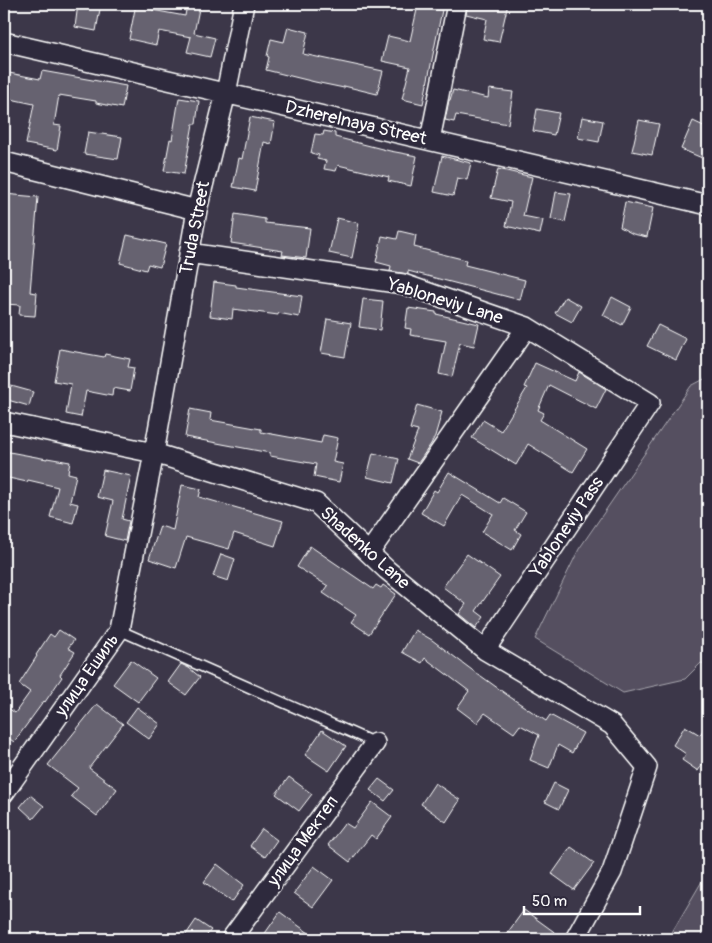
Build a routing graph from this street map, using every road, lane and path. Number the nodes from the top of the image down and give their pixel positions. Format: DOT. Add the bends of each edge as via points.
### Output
graph roads {
  1 [pos="244,4"];
  2 [pos="457,4"];
  3 [pos="4,42"];
  4 [pos="226,93"];
  5 [pos="430,140"];
  6 [pos="4,162"];
  7 [pos="708,205"];
  8 [pos="197,210"];
  9 [pos="189,253"];
  10 [pos="526,327"];
  11 [pos="650,403"];
  12 [pos="4,422"];
  13 [pos="154,453"];
  14 [pos="369,553"];
  15 [pos="119,630"];
  16 [pos="484,650"];
  17 [pos="375,743"];
  18 [pos="4,794"];
  19 [pos="231,939"];
  20 [pos="575,939"];
  1 -- 4 [label="street, Truda Street"];
  2 -- 5 [label="street"];
  3 -- 4 [label="street, Dzherelnaya Street"];
  4 -- 5 [label="street, Dzherelnaya Street"];
  4 -- 8 [label="street, Truda Street"];
  5 -- 7 [label="street, Dzherelnaya Street"];
  6 -- 8 [label="street"];
  8 -- 9 [label="street, Truda Street"];
  9 -- 10 [label="street, Yabloneviy Lane" via="403,284"];
  9 -- 13 [label="street, Truda Street"];
  10 -- 11 [label="street, Yabloneviy Lane"];
  10 -- 14 [label="street"];
  11 -- 16 [label="street, Yabloneviy Pass"];
  12 -- 13 [label="street, Shadenko Lane"];
  13 -- 14 [label="street, Shadenko Lane" via="316,503"];
  13 -- 15 [label="street, улица Ешиль"];
  14 -- 16 [label="street, Shadenko Lane"];
  15 -- 17 [label="lane"];
  15 -- 18 [label="street, улица Ешиль"];
  16 -- 20 [label="street, Shadenko Lane" via="612,725 647,767 612,872"];
  17 -- 19 [label="street, улица Мектеп"];
}
